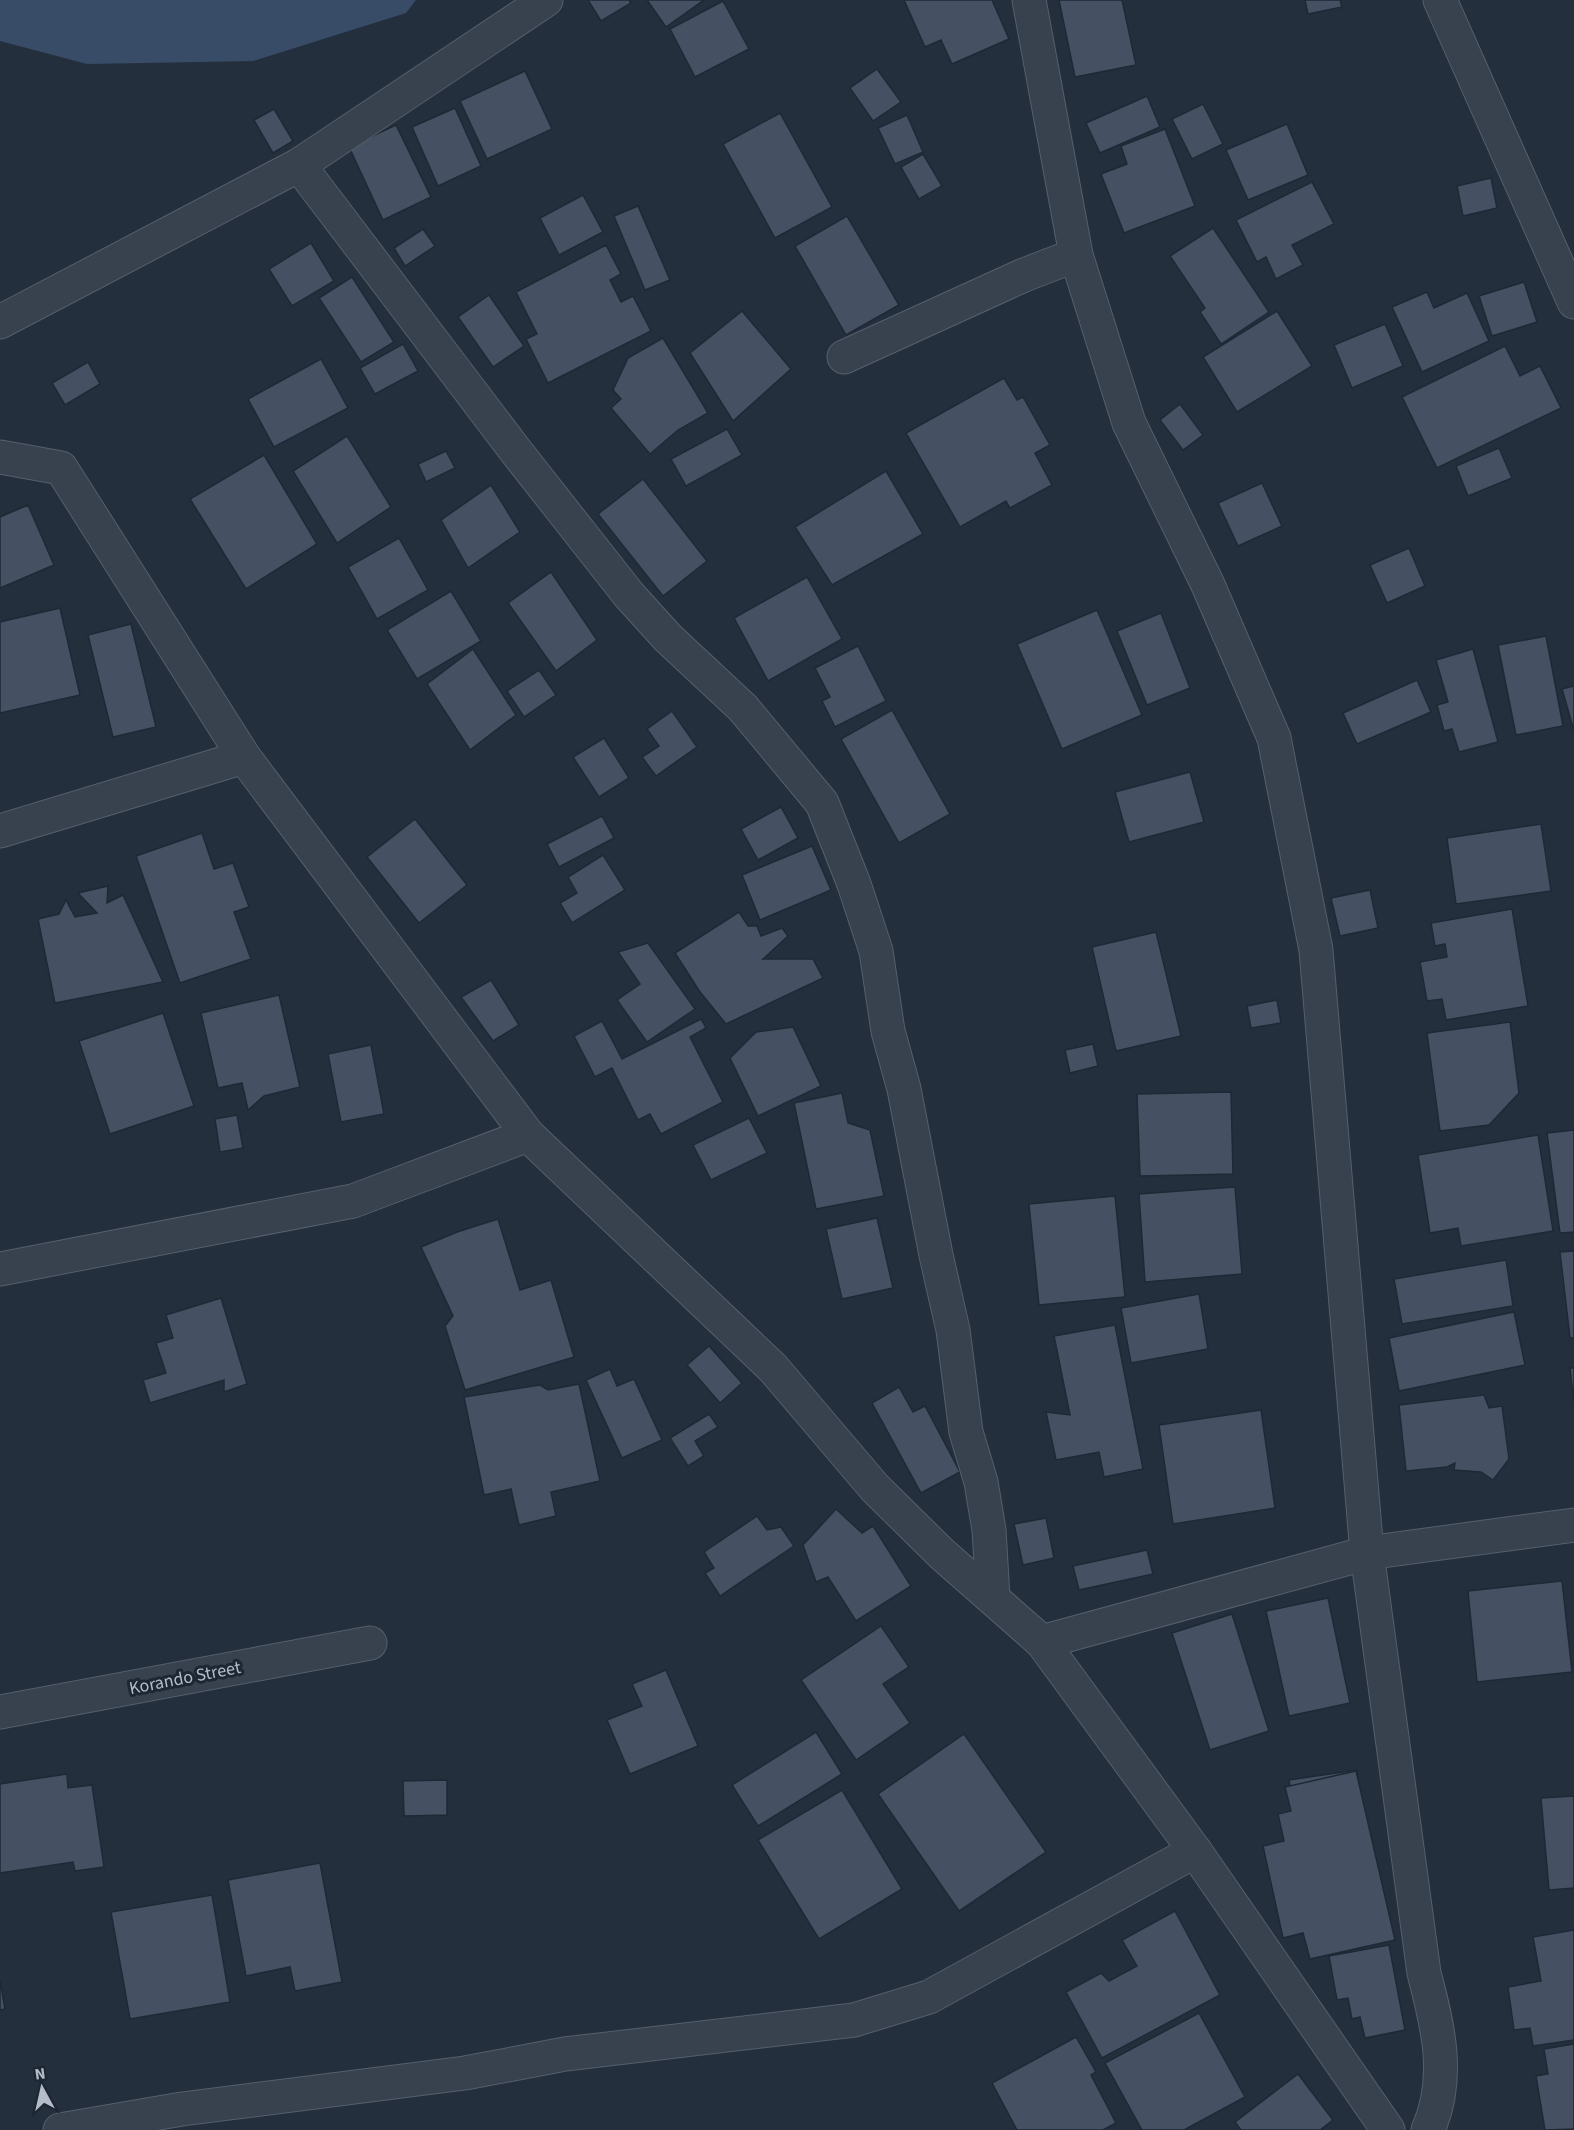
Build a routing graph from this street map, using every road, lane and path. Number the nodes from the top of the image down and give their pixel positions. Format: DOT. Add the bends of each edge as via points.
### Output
graph roads {
  1 [pos="546,0"];
  2 [pos="1029,0"];
  3 [pos="1440,0"];
  4 [pos="299,165"];
  5 [pos="1076,255"];
  6 [pos="1574,302"];
  7 [pos="0,322"];
  8 [pos="844,357"];
  9 [pos="0,457"];
  10 [pos="0,466"];
  11 [pos="61,468"];
  12 [pos="243,757"];
  13 [pos="0,831"];
  14 [pos="528,1135"];
  15 [pos="0,1269"];
  16 [pos="1574,1525"];
  17 [pos="1367,1553"];
  18 [pos="993,1597"];
  19 [pos="1042,1642"];
  20 [pos="370,1643"];
  21 [pos="0,1712"];
  22 [pos="1195,1851"];
  23 [pos="60,2130"];
  24 [pos="1388,2130"];
  25 [pos="1428,2130"];
  1 -- 4 [label="street"];
  2 -- 5 [label="street"];
  3 -- 6 [label="street"];
  4 -- 7 [label="street"];
  4 -- 18 [label="street" via="629,595 742,708 822,803 876,951 888,1031 904,1089 953,1330 966,1432 981,1482"];
  5 -- 8 [label="street"];
  5 -- 17 [label="street" via="1129,423 1208,585 1274,738 1316,950"];
  9 -- 11 [label="street"];
  10 -- 11 [label="street"];
  11 -- 12 [label="street"];
  12 -- 13 [label="street"];
  12 -- 14 [label="street"];
  14 -- 15 [label="street" via="353,1201"];
  14 -- 18 [label="street" via="773,1368 875,1488 942,1554"];
  16 -- 17 [label="street"];
  17 -- 19 [label="street"];
  17 -- 25 [label="street" via="1424,1973 1438,2027 1442,2067 1437,2110"];
  18 -- 19 [label="street"];
  19 -- 22 [label="street"];
  20 -- 21 [label="street, Korando Street"];
  22 -- 23 [label="street" via="929,1997 854,2020 565,2054 465,2073 182,2109"];
  22 -- 24 [label="street"];
}
